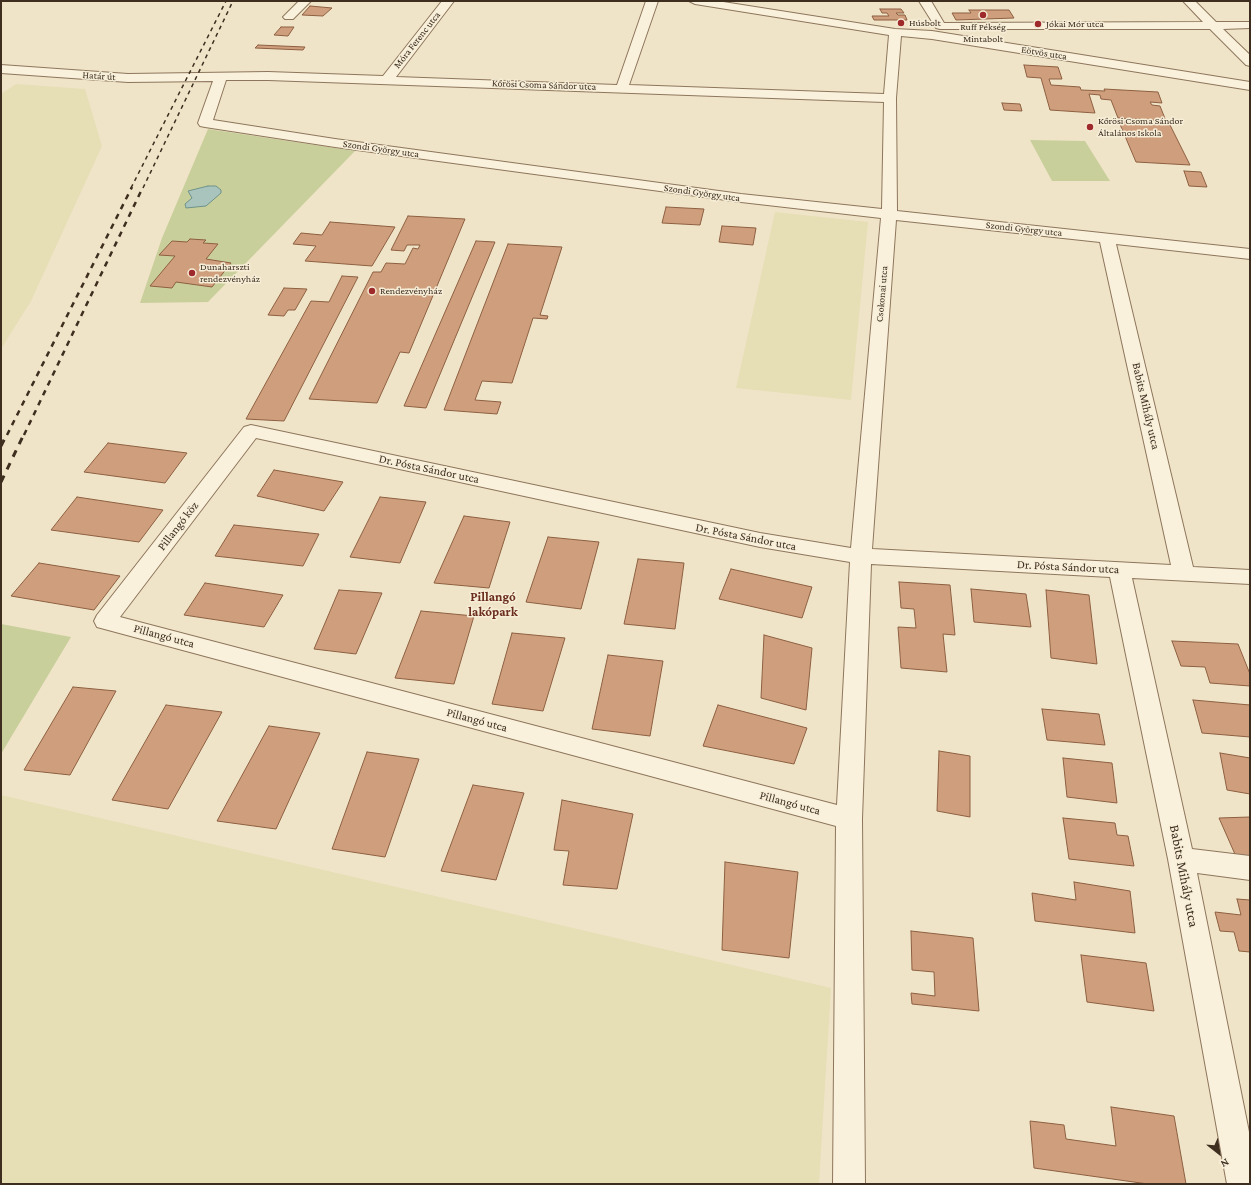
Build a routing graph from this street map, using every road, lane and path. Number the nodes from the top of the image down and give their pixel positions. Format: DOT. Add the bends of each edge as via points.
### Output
graph roads {
  1 [pos="305,1"];
  2 [pos="448,1"];
  3 [pos="652,1"];
  4 [pos="695,1"];
  5 [pos="925,1"];
  6 [pos="1190,1"];
  7 [pos="289,17"];
  8 [pos="1213,25"];
  9 [pos="1250,25"];
  10 [pos="940,26"];
  11 [pos="895,32"];
  12 [pos="932,36"];
  13 [pos="1250,62"];
  14 [pos="1,69"];
  15 [pos="198,76"];
  16 [pos="221,76"];
  17 [pos="387,80"];
  18 [pos="1250,86"];
  19 [pos="622,88"];
  20 [pos="890,98"];
  21 [pos="889,214"];
  22 [pos="1107,238"];
  23 [pos="1250,254"];
  24 [pos="251,431"];
  25 [pos="861,556"];
  26 [pos="1119,570"];
  27 [pos="1184,573"];
  28 [pos="1250,577"];
  29 [pos="106,620"];
  30 [pos="849,819"];
  31 [pos="1181,859"];
  32 [pos="1250,868"];
  33 [pos="849,1184"];
  34 [pos="1243,1184"];
  1 -- 7 [label="street"];
  2 -- 17 [label="street, Móra Ferenc utca"];
  3 -- 19 [label="street"];
  4 -- 11 [label="street, Eötvös utca"];
  5 -- 10 [label="street"];
  6 -- 8 [label="street"];
  8 -- 9 [label="street"];
  8 -- 10 [label="street"];
  8 -- 13 [label="street"];
  10 -- 12 [label="street"];
  11 -- 12 [label="street, Eötvös utca"];
  11 -- 20 [label="street, Csokonai utca"];
  12 -- 18 [label="street, Eötvös utca"];
  14 -- 15 [label="street, Határ út" via="128,78"];
  15 -- 16 [label="street, Kőrösi Csoma Sándor utca"];
  16 -- 17 [label="street, Kőrösi Csoma Sándor utca"];
  16 -- 21 [label="street, Szondi György utca" via="205,123 734,197"];
  17 -- 19 [label="street, Kőrösi Csoma Sándor utca"];
  19 -- 20 [label="street, Kőrösi Csoma Sándor utca"];
  20 -- 21 [label="street, Csokonai utca"];
  21 -- 22 [label="street, Szondi György utca"];
  21 -- 25 [label="street, Csokonai utca"];
  22 -- 23 [label="street, Szondi György utca"];
  22 -- 27 [label="street, Babits Mihály utca"];
  24 -- 25 [label="street, Dr. Pósta Sándor utca" via="760,540"];
  24 -- 29 [label="street, Pillangó köz"];
  25 -- 26 [label="street, Dr. Pósta Sándor utca"];
  25 -- 30 [label="street, Csokonai utca"];
  26 -- 27 [label="street, Dr. Pósta Sándor utca"];
  26 -- 31 [label="street, Babits Mihály utca"];
  27 -- 28 [label="street, Dr. Pósta Sándor utca"];
  29 -- 30 [label="street, Pillangó utca"];
  30 -- 33 [label="street, Csokonai utca"];
  31 -- 32 [label="street"];
  31 -- 34 [label="street, Babits Mihály utca"];
}
